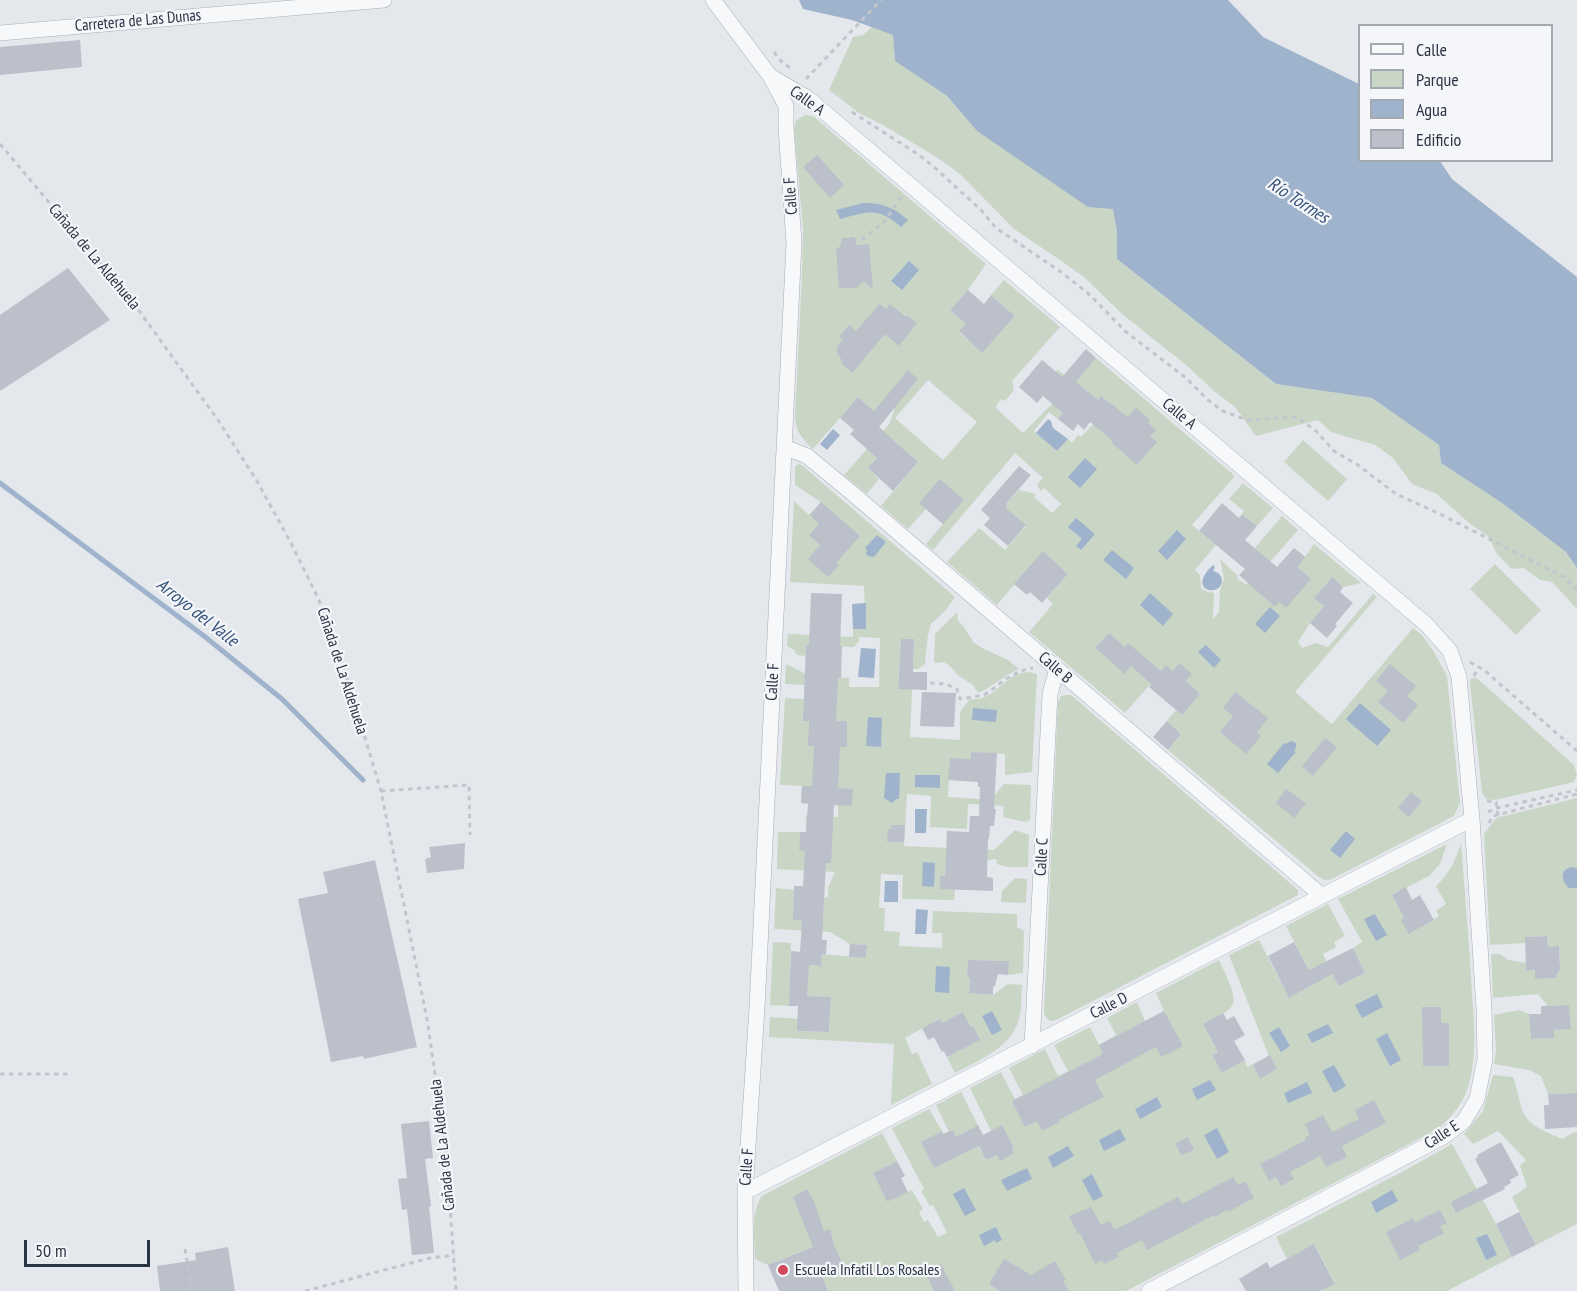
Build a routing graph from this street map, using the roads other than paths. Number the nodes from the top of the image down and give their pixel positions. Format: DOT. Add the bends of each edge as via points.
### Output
graph roads {
  1 [pos="384,0"];
  2 [pos="712,0"];
  3 [pos="0,33"];
  4 [pos="770,76"];
  5 [pos="784,447"];
  6 [pos="1057,669"];
  7 [pos="1472,819"];
  8 [pos="1322,896"];
  9 [pos="1032,1046"];
  10 [pos="745,1191"];
  11 [pos="746,1291"];
  12 [pos="1149,1291"];
  1 -- 3 [label="street, Carretera de Las Dunas"];
  2 -- 4 [label="street"];
  4 -- 5 [label="street, Calle F" via="786,106 794,243"];
  4 -- 7 [label="street, Calle A" via="809,99 1427,625 1450,651 1459,677"];
  5 -- 6 [label="street, Calle B" via="807,456"];
  5 -- 10 [label="street, Calle F"];
  6 -- 8 [label="street, Calle B"];
  6 -- 9 [label="street, Calle C" via="1050,694"];
  7 -- 8 [label="street, Calle D"];
  7 -- 12 [label="street, Calle E" via="1485,1059 1477,1099 1464,1121 1443,1137"];
  8 -- 9 [label="street, Calle D"];
  9 -- 10 [label="street, Calle D"];
  10 -- 11 [label="street, Calle F"];
}
